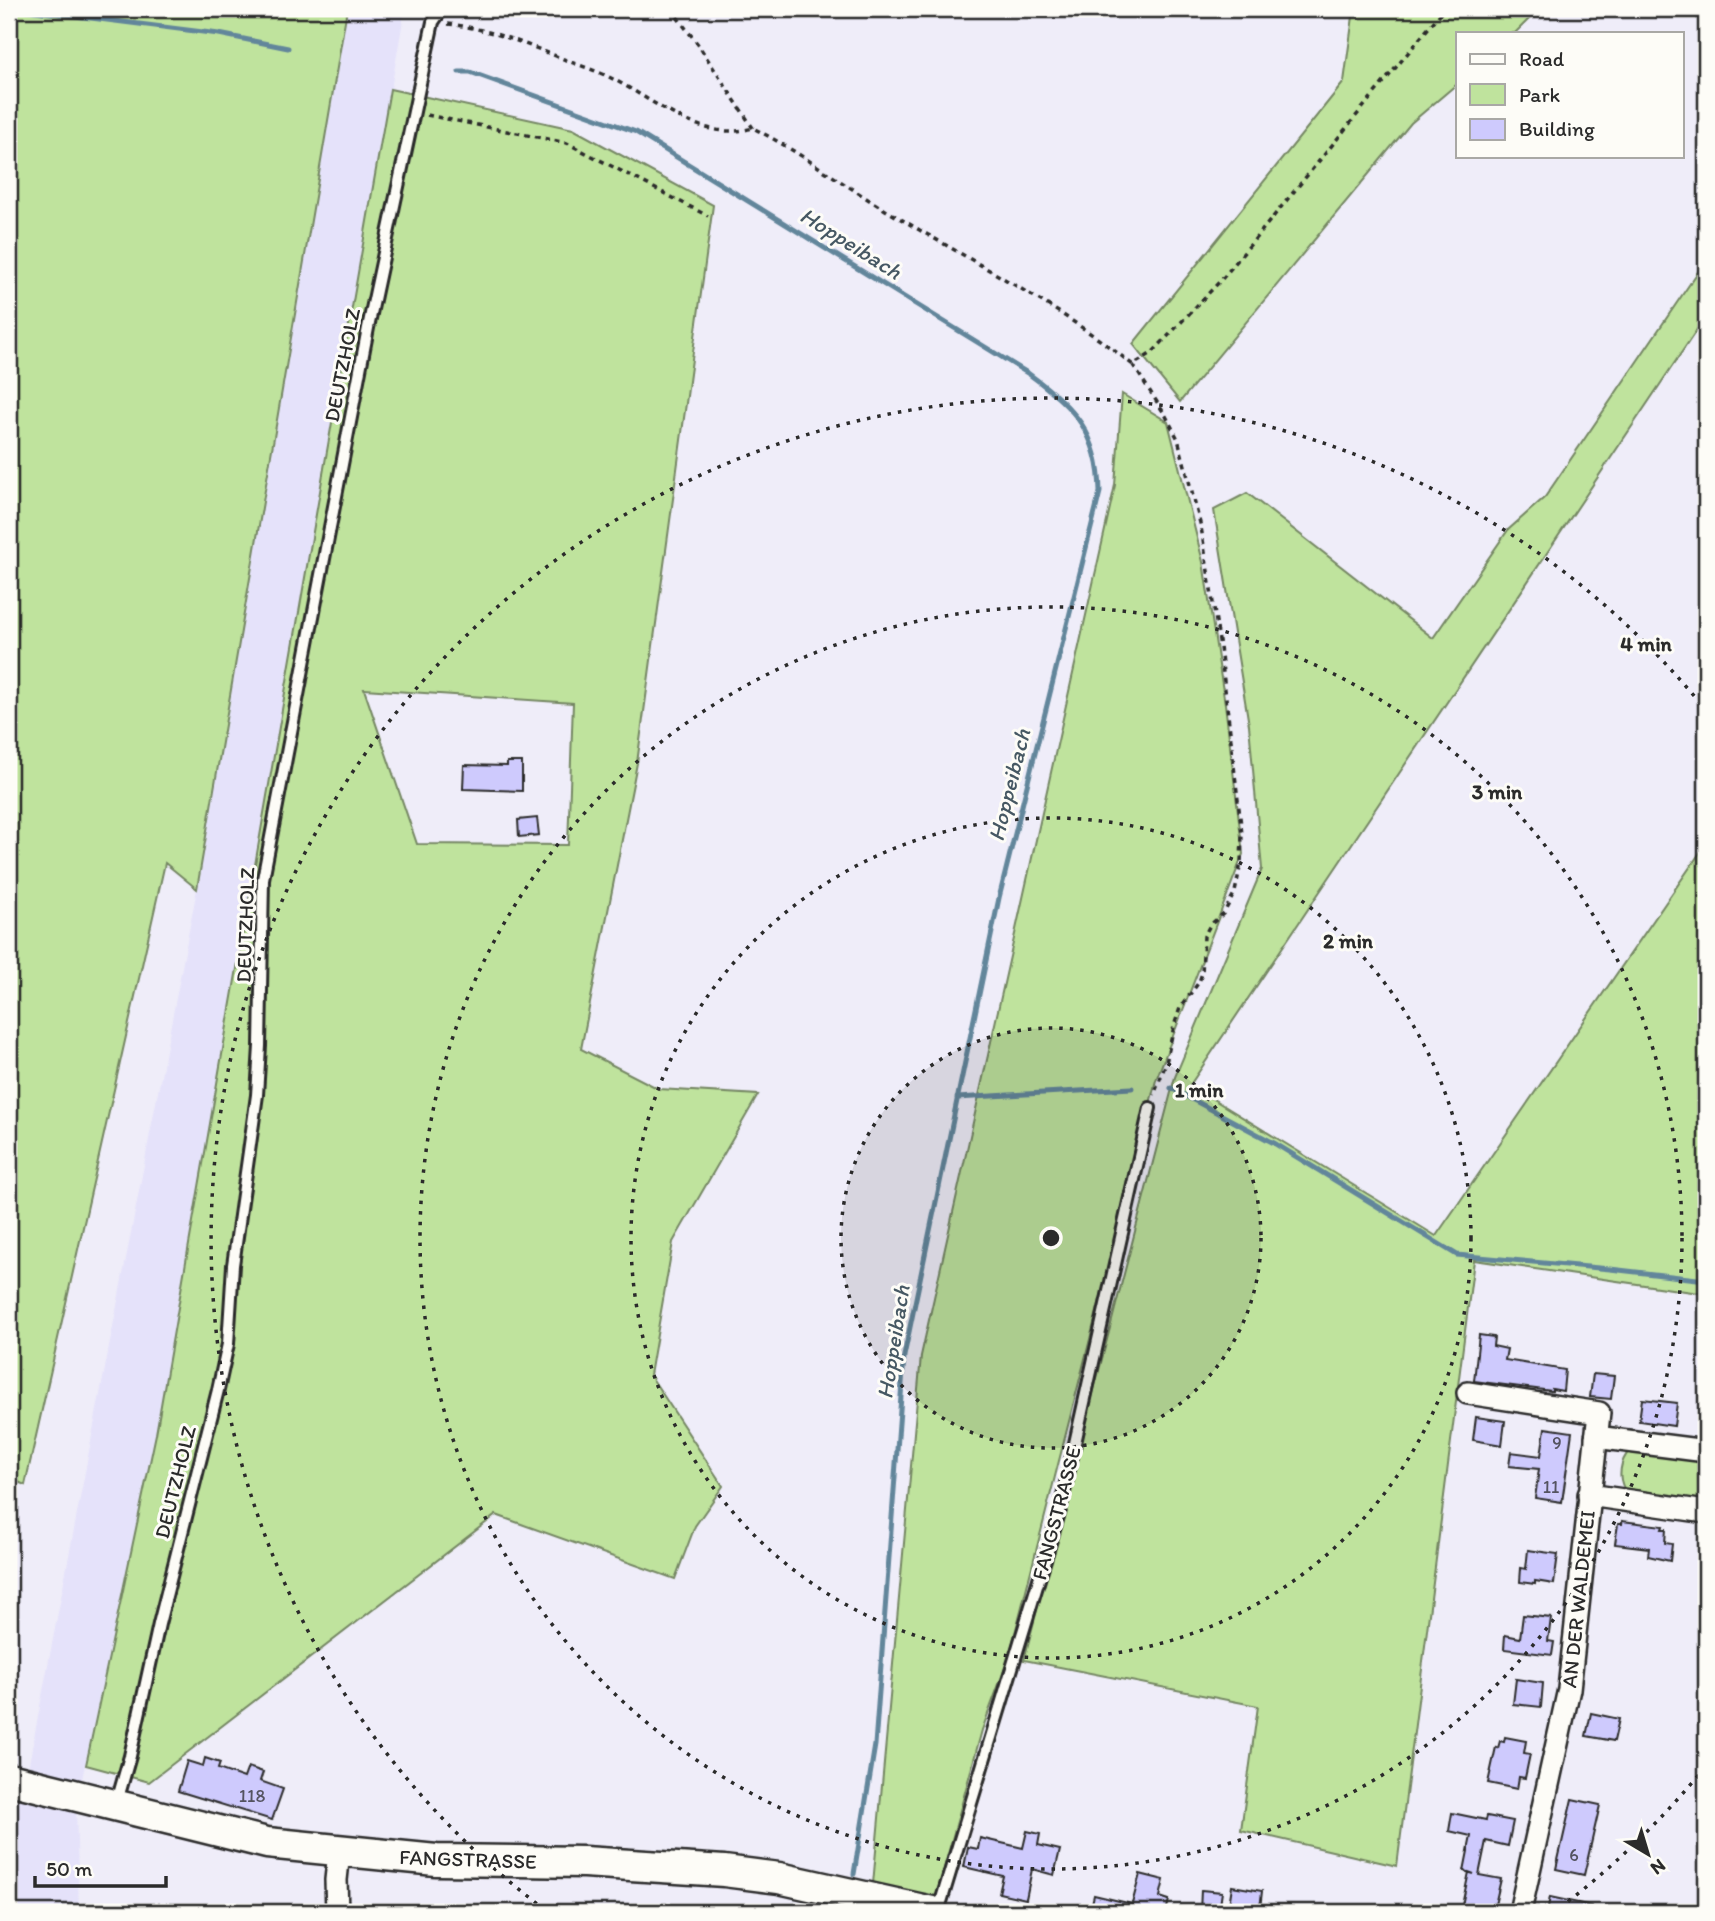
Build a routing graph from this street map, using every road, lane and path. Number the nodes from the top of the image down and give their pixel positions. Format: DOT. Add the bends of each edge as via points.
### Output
graph roads {
  1 [pos="442,9"];
  2 [pos="671,9"];
  3 [pos="1444,9"];
  4 [pos="433,22"];
  5 [pos="414,112"];
  6 [pos="753,128"];
  7 [pos="708,216"];
  8 [pos="1133,365"];
  9 [pos="1150,1108"];
  10 [pos="1468,1393"];
  11 [pos="1596,1437"];
  12 [pos="1706,1451"];
  13 [pos="1589,1495"];
  14 [pos="1706,1512"];
  15 [pos="9,1779"];
  16 [pos="116,1805"];
  17 [pos="339,1852"];
  18 [pos="337,1912"];
  19 [pos="932,1912"];
  20 [pos="937,1912"];
  21 [pos="1520,1912"];
  1 -- 4 [label="lane, DEUTZHOLZ"];
  2 -- 6 [label="path"];
  3 -- 8 [label="path" via="1222,279 1152,353"];
  4 -- 5 [label="lane, DEUTZHOLZ"];
  4 -- 6 [label="path" via="521,42 610,77 686,120 718,132"];
  5 -- 7 [label="path" via="566,143"];
  5 -- 16 [label="lane, DEUTZHOLZ" via="263,879 259,1071 233,1265 228,1344"];
  6 -- 8 [label="path" via="1063,313"];
  8 -- 9 [label="path" via="1178,439 1201,527 1242,834 1235,892 1224,914 1203,936 1202,973 1180,1008"];
  9 -- 20 [label="lane, FANGSTRASSE" via="1059,1510"];
  10 -- 11 [label="street, AN DER WALDEMEI" via="1599,1413"];
  11 -- 12 [label="street"];
  11 -- 13 [label="street, AN DER WALDEMEI"];
  13 -- 14 [label="street"];
  13 -- 21 [label="street, AN DER WALDEMEI" via="1569,1689"];
  15 -- 16 [label="main road, FANGSTRASSE"];
  16 -- 17 [label="main road, FANGSTRASSE" via="267,1843"];
  17 -- 18 [label="street"];
  17 -- 19 [label="main road, FANGSTRASSE" via="724,1871 779,1878"];
}
